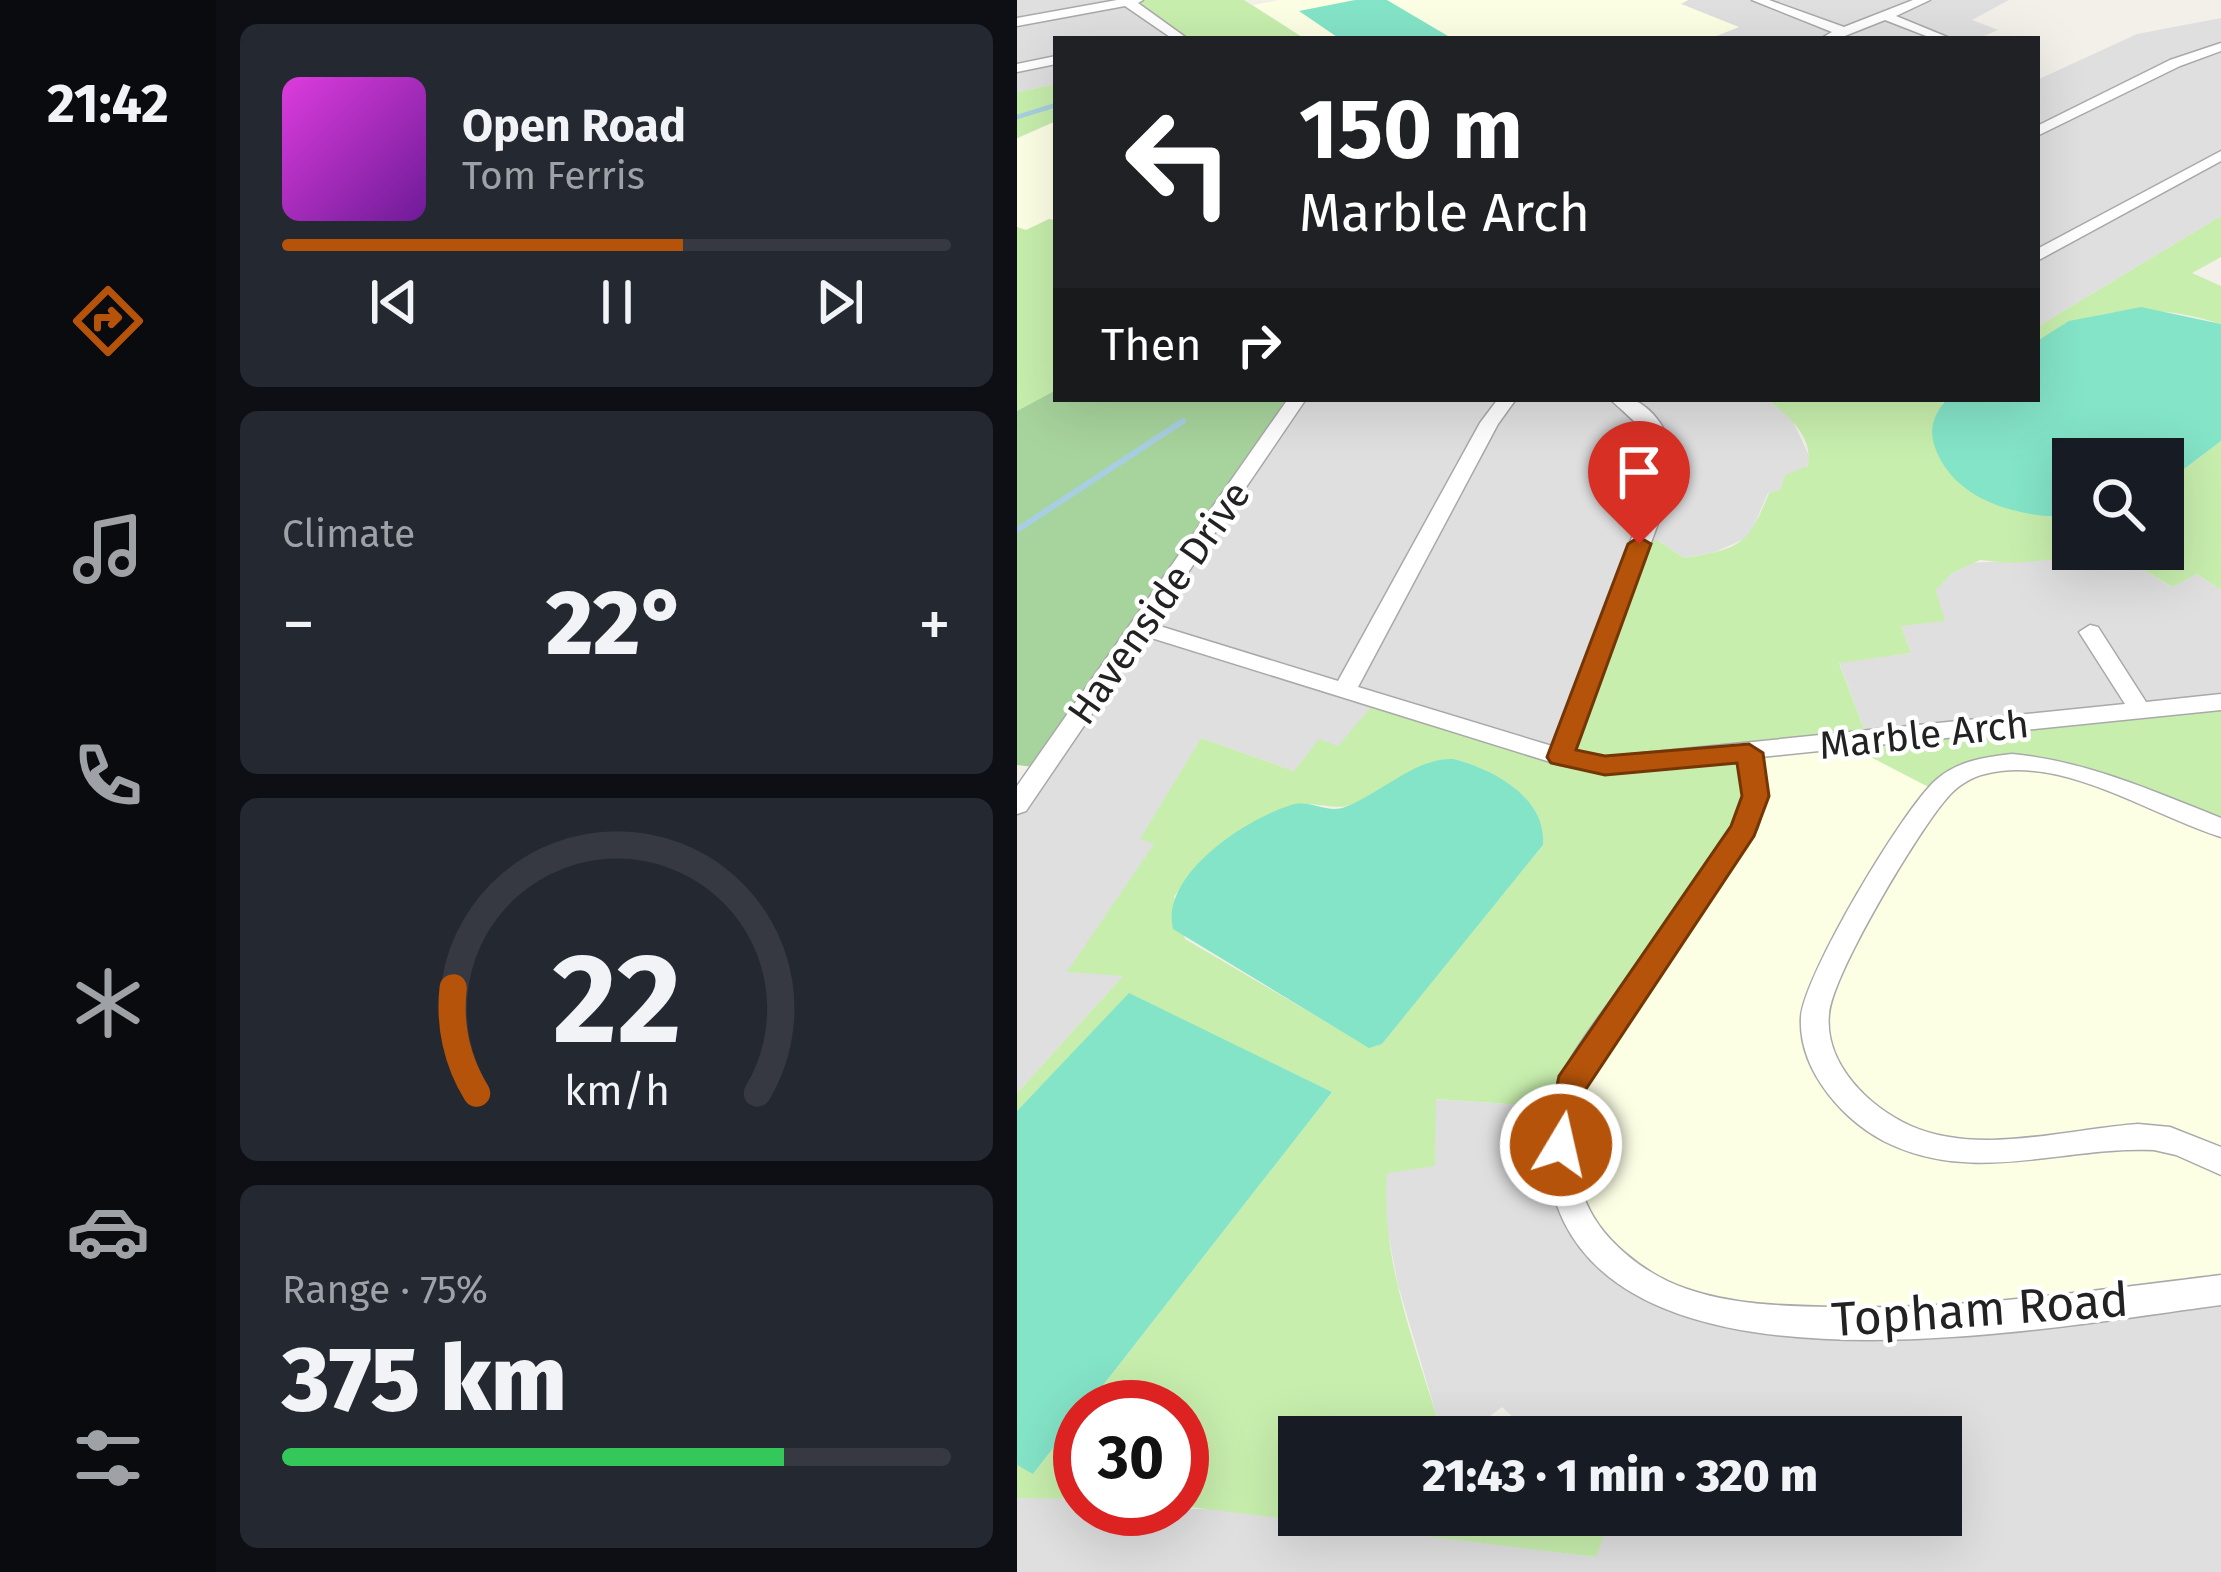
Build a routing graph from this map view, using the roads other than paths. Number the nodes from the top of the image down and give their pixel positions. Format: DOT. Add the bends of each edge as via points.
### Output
graph roads {
  1 [pos="1758,0"];
  2 [pos="1924,0"];
  3 [pos="1133,1"];
  4 [pos="1885,16"];
  5 [pos="1017,22"];
  6 [pos="1844,32"];
  7 [pos="1173,36"];
  8 [pos="1834,36"];
  9 [pos="1938,36"];
  10 [pos="2221,47"];
  11 [pos="1053,61"];
  12 [pos="1017,68"];
  13 [pos="2040,130"];
  14 [pos="2221,155"];
  15 [pos="2040,254"];
  16 [pos="1295,402"];
  17 [pos="1505,402"];
  18 [pos="1623,402"];
  19 [pos="1142,628"];
  20 [pos="2090,632"];
  21 [pos="1345,689"];
  22 [pos="2221,703"];
  23 [pos="2140,710"];
  24 [pos="1749,753"];
  25 [pos="1560,757"];
  26 [pos="1017,805"];
  27 [pos="2221,828"];
  28 [pos="2221,1162"];
  29 [pos="2221,1290"];
  1 -- 6 [label="street"];
  2 -- 4 [label="street"];
  3 -- 5 [label="street"];
  3 -- 7 [label="street"];
  4 -- 6 [label="street"];
  4 -- 9 [label="street"];
  6 -- 8 [label="street"];
  10 -- 13 [label="street"];
  11 -- 12 [label="street"];
  14 -- 15 [label="street"];
  16 -- 19 [label="street, Havenside Drive"];
  17 -- 21 [label="street"];
  18 -- 25 [label="street" via="1647,419 1667,472"];
  19 -- 21 [label="street, Marble Arch"];
  19 -- 26 [label="street, Havenside Drive"];
  20 -- 23 [label="street"];
  21 -- 25 [label="street, Marble Arch"];
  22 -- 23 [label="street, Marble Arch"];
  23 -- 24 [label="street, Marble Arch"];
  24 -- 25 [label="street, Marble Arch" via="1605,765"];
  24 -- 29 [label="street, Topham Road" via="1755,796 1745,829 1598,1041 1564,1107 1568,1192 1605,1253 1665,1296 1783,1321 2024,1318"];
  27 -- 28 [label="street" via="2053,767 1995,764 1964,772 1938,791 1870,902 1828,972 1814,1018 1820,1053 1841,1089 1919,1144 1980,1151 2146,1136"];
}
